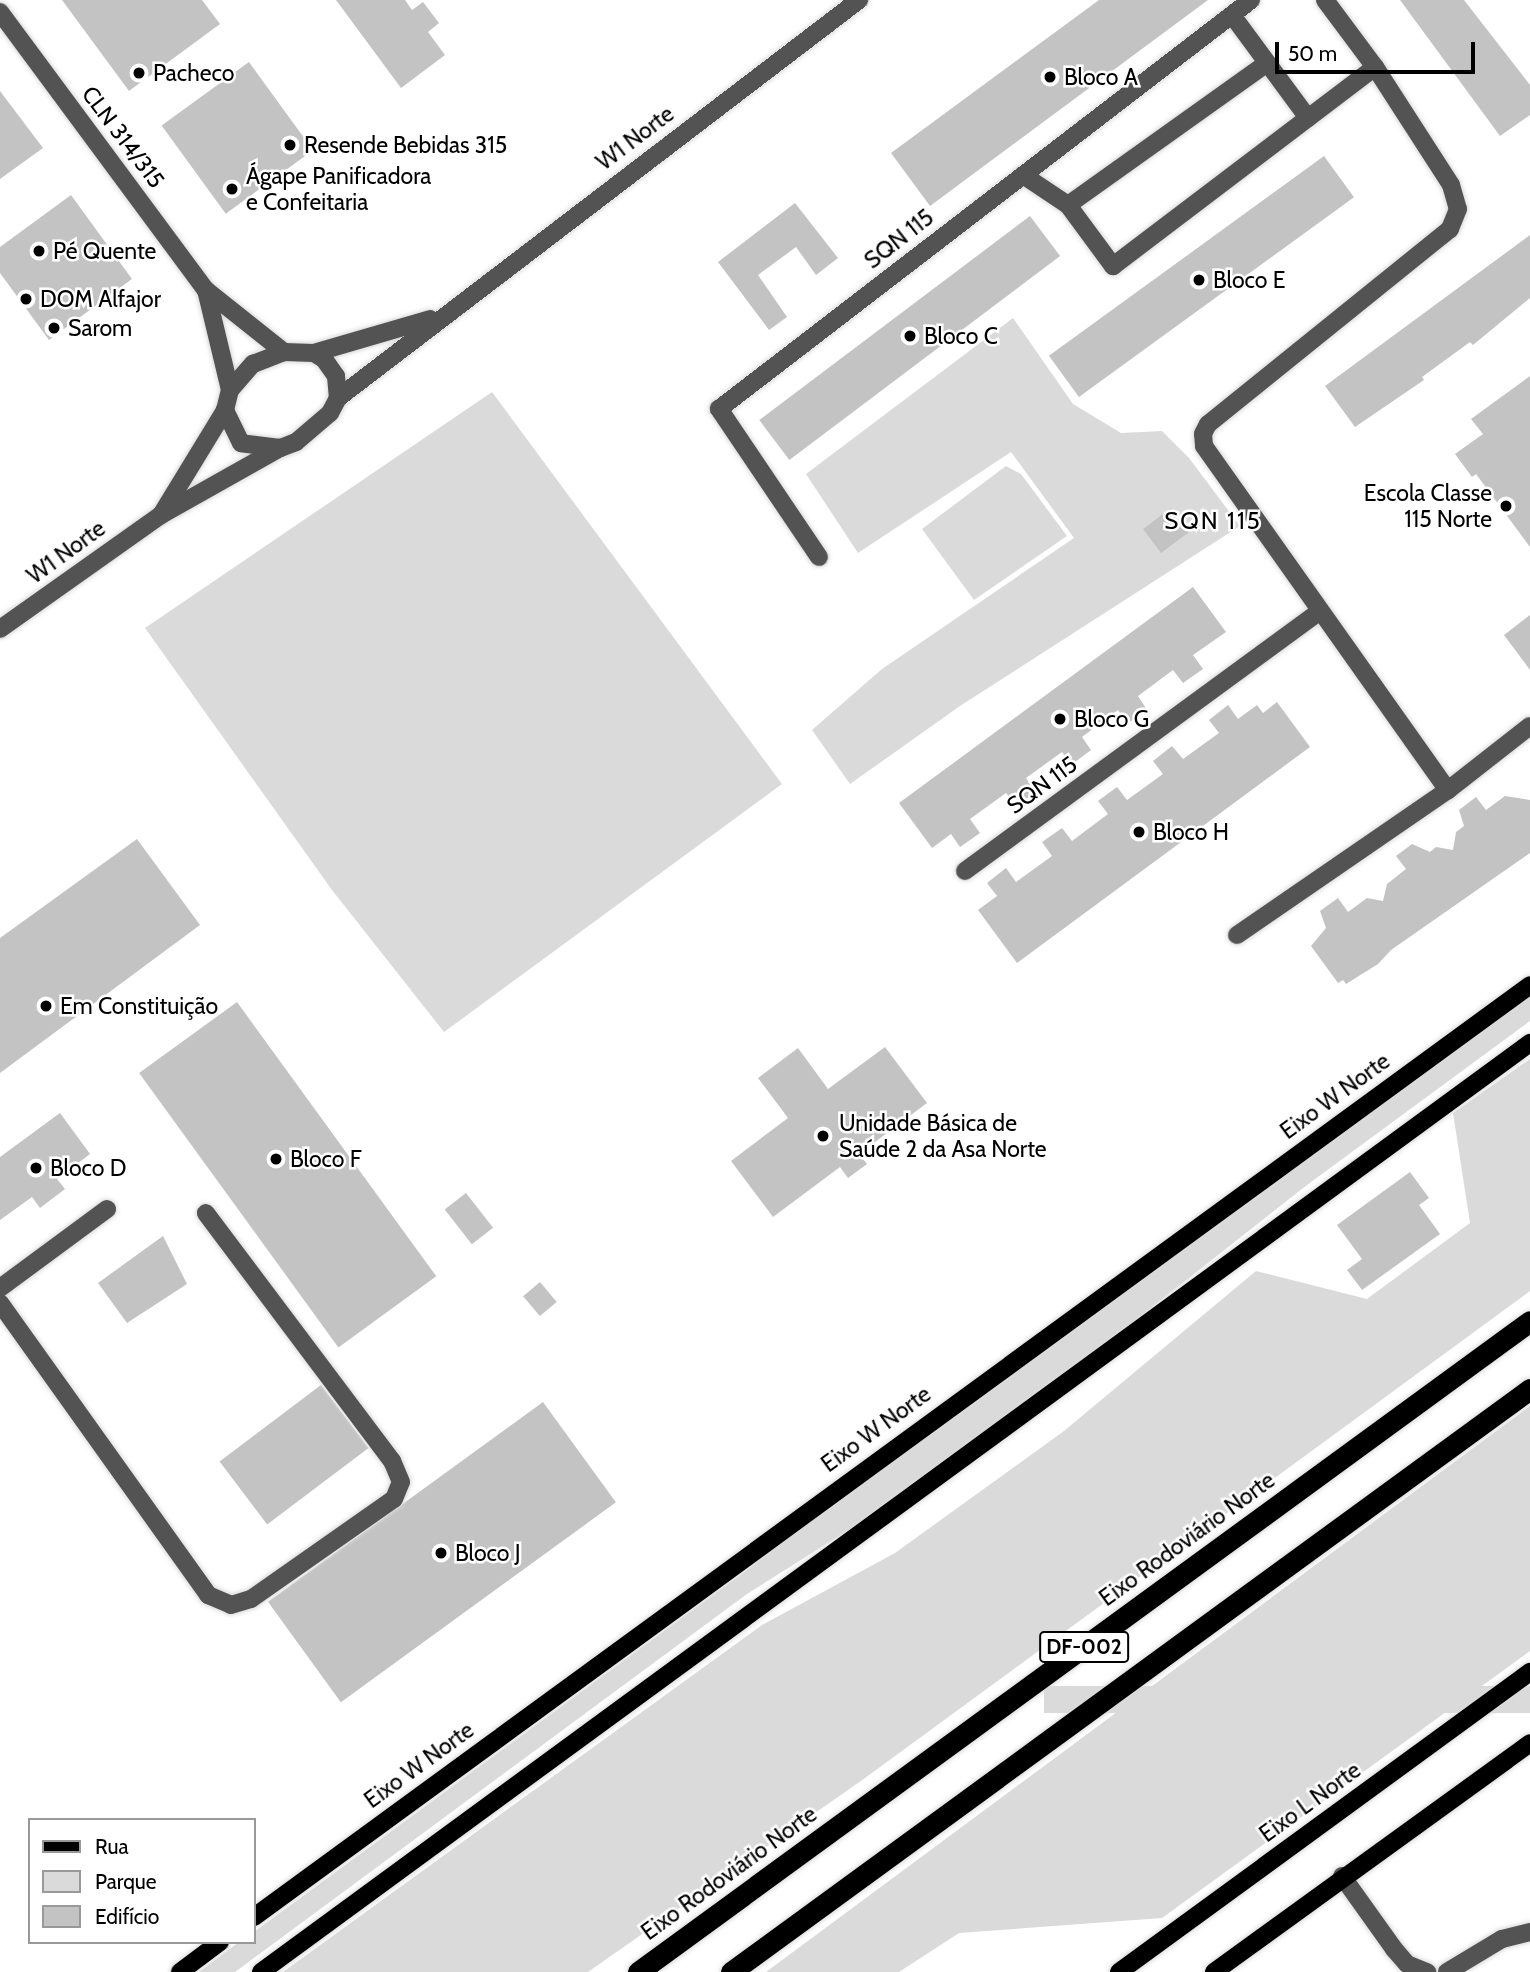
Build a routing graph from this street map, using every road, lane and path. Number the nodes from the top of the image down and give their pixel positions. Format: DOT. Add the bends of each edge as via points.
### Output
graph roads {
  1 [pos="859,0"];
  2 [pos="1251,0"];
  3 [pos="1325,0"];
  4 [pos="0,12"];
  5 [pos="1232,15"];
  6 [pos="1267,63"];
  7 [pos="1375,67"];
  8 [pos="1308,118"];
  9 [pos="1023,175"];
  10 [pos="1068,205"];
  11 [pos="206,290"];
  12 [pos="440,316"];
  13 [pos="284,352"];
  14 [pos="314,353"];
  15 [pos="230,390"];
  16 [pos="338,398"];
  17 [pos="225,410"];
  18 [pos="280,448"];
  19 [pos="161,515"];
  20 [pos="819,557"];
  21 [pos="1318,613"];
  22 [pos="0,629"];
  23 [pos="1530,726"];
  24 [pos="1448,790"];
  25 [pos="965,872"];
  26 [pos="1237,935"];
  27 [pos="1530,985"];
  28 [pos="1530,1043"];
  29 [pos="107,1209"];
  30 [pos="206,1213"];
  31 [pos="0,1288"];
  32 [pos="0,1303"];
  33 [pos="1530,1321"];
  34 [pos="1530,1389"];
  35 [pos="1530,1672"];
  36 [pos="1530,1743"];
  37 [pos="1342,1876"];
  38 [pos="256,1916"];
  39 [pos="1530,1932"];
  40 [pos="217,1944"];
  41 [pos="180,1972"];
  42 [pos="261,1972"];
  43 [pos="638,1972"];
  44 [pos="731,1972"];
  45 [pos="1119,1972"];
  46 [pos="1214,1972"];
  47 [pos="1427,1972"];
  48 [pos="1447,1972"];
  1 -- 12 [label="street, W1 Norte"];
  2 -- 5 [label="street, SQN 115"];
  3 -- 7 [label="street"];
  4 -- 11 [label="street, CLN 314/315"];
  5 -- 6 [label="street"];
  5 -- 9 [label="street, SQN 115"];
  6 -- 8 [label="street"];
  6 -- 10 [label="street"];
  7 -- 8 [label="street"];
  7 -- 21 [label="street" via="1451,185 1458,209 1450,229 1208,424 1203,434 1204,446"];
  8 -- 10 [label="street" via="1113,267"];
  9 -- 10 [label="street"];
  9 -- 20 [label="street, SQN 115" via="719,409"];
  11 -- 13 [label="street, CLN 314/315"];
  11 -- 15 [label="street, CLN 314/315"];
  12 -- 14 [label="street, W1 Norte"];
  12 -- 16 [label="street, W1 Norte"];
  13 -- 14 [label="street"];
  13 -- 15 [label="street" via="253,364"];
  14 -- 16 [label="street" via="336,376"];
  15 -- 17 [label="street"];
  16 -- 18 [label="street" via="309,434"];
  17 -- 18 [label="street" via="241,443"];
  17 -- 19 [label="street, W1 Norte"];
  18 -- 19 [label="street, W1 Norte"];
  19 -- 22 [label="street, W1 Norte"];
  21 -- 24 [label="street"];
  21 -- 25 [label="street, SQN 115"];
  23 -- 24 [label="street"];
  24 -- 26 [label="street"];
  27 -- 38 [label="main road, Eixo W Norte"];
  28 -- 42 [label="main road"];
  29 -- 31 [label="street"];
  30 -- 32 [label="street" via="392,1461 401,1482 394,1499 251,1599 231,1605 208,1595"];
  33 -- 43 [label="highway, Eixo Rodoviário Norte / DF-002"];
  34 -- 44 [label="highway, DF-002"];
  35 -- 45 [label="main road, Eixo L Norte"];
  36 -- 37 [label="main road"];
  37 -- 46 [label="main road"];
  37 -- 47 [label="street" via="1407,1964"];
  39 -- 48 [label="street" via="1502,1939"];
  40 -- 41 [label="main road"];
}
